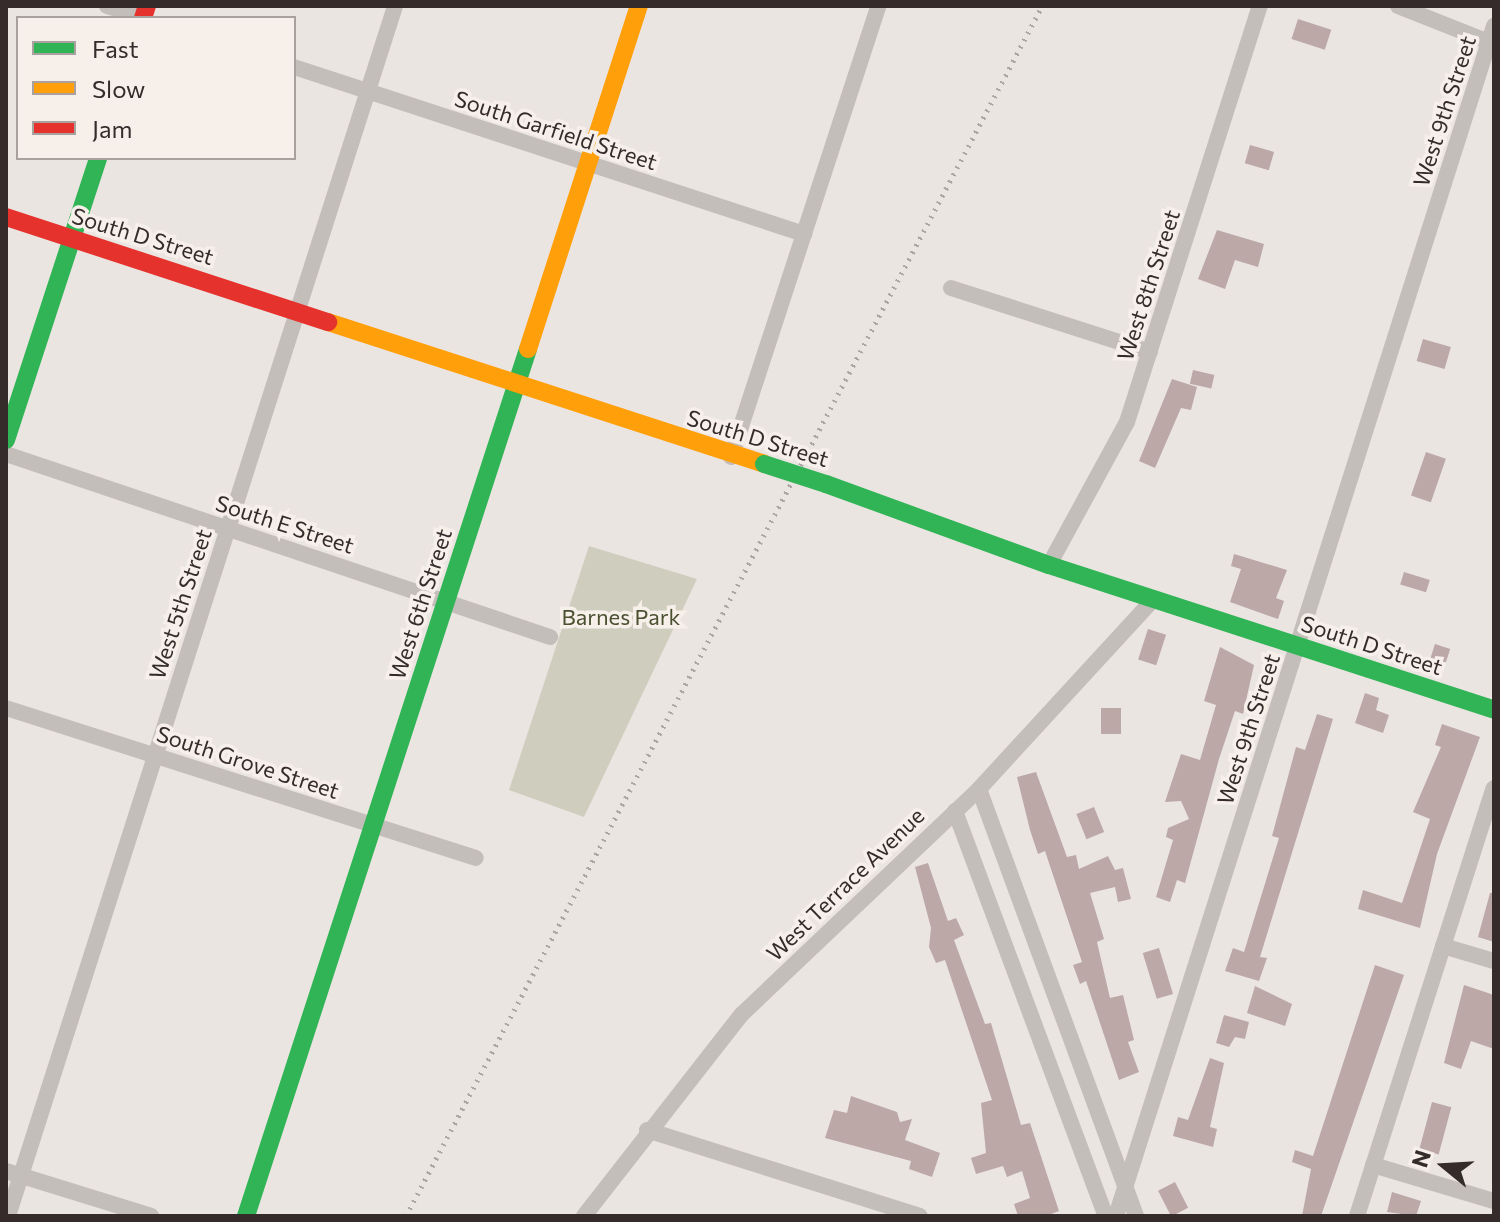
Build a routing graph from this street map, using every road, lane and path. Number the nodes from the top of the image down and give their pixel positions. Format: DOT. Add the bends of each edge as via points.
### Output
graph roads {
  1 [pos="107,6"];
  2 [pos="395,6"];
  3 [pos="639,6"];
  4 [pos="878,6"];
  5 [pos="1260,6"];
  6 [pos="1398,6"];
  7 [pos="137,16"];
  8 [pos="1492,34"];
  9 [pos="296,68"];
  10 [pos="368,91"];
  11 [pos="97,160"];
  12 [pos="588,163"];
  13 [pos="6,217"];
  14 [pos="804,234"];
  15 [pos="71,239"];
  16 [pos="951,288"];
  17 [pos="298,309"];
  18 [pos="1150,352"];
  19 [pos="516,386"];
  20 [pos="6,440"];
  21 [pos="6,454"];
  22 [pos="731,457"];
  23 [pos="228,528"];
  24 [pos="1049,565"];
  25 [pos="1154,599"];
  26 [pos="446,600"];
  27 [pos="550,637"];
  28 [pos="1297,647"];
  29 [pos="6,708"];
  30 [pos="1494,710"];
  31 [pos="155,756"];
  32 [pos="1494,788"];
  33 [pos="979,789"];
  34 [pos="955,811"];
  35 [pos="373,825"];
  36 [pos="476,858"];
  37 [pos="1443,946"];
  38 [pos="1494,961"];
  39 [pos="647,1130"];
  40 [pos="1373,1165"];
  41 [pos="13,1173"];
  42 [pos="1125,1187"];
  43 [pos="1494,1201"];
  44 [pos="8,1216"];
  45 [pos="151,1216"];
  46 [pos="246,1216"];
  47 [pos="584,1216"];
  48 [pos="920,1216"];
  49 [pos="1106,1216"];
  50 [pos="1116,1216"];
  51 [pos="1136,1216"];
  52 [pos="1357,1216"];
  1 -- 7 [label="street"];
  2 -- 10 [label="street, West 5th Street"];
  3 -- 12 [label="main road, West 6th Street"];
  4 -- 14 [label="street"];
  5 -- 18 [label="street, West 8th Street"];
  6 -- 8 [label="street"];
  8 -- 28 [label="street, West 9th Street"];
  9 -- 10 [label="street, South Garfield Street"];
  10 -- 12 [label="street, South Garfield Street"];
  10 -- 17 [label="street, West 5th Street"];
  11 -- 15 [label="main road"];
  12 -- 14 [label="street, South Garfield Street"];
  12 -- 19 [label="main road, West 6th Street"];
  13 -- 15 [label="main road, South D Street"];
  14 -- 22 [label="street"];
  15 -- 17 [label="main road, South D Street"];
  15 -- 20 [label="main road"];
  16 -- 18 [label="street"];
  17 -- 19 [label="main road, South D Street"];
  17 -- 23 [label="street, West 5th Street"];
  18 -- 24 [label="street, West 8th Street" via="1116,449"];
  19 -- 22 [label="main road, South D Street"];
  19 -- 26 [label="main road, West 6th Street"];
  21 -- 23 [label="street, South E Street"];
  22 -- 24 [label="main road, South D Street, bridge" via="826,484"];
  23 -- 26 [label="street, South E Street"];
  23 -- 31 [label="street, West 5th Street"];
  24 -- 25 [label="main road, South D Street"];
  25 -- 28 [label="main road, South D Street"];
  25 -- 33 [label="street, West Terrace Avenue"];
  26 -- 27 [label="street, South E Street"];
  26 -- 35 [label="main road, West 6th Street"];
  28 -- 30 [label="main road, South D Street"];
  28 -- 42 [label="street, West 9th Street"];
  29 -- 31 [label="street, South Grove Street"];
  31 -- 35 [label="street, South Grove Street"];
  31 -- 41 [label="street, West 5th Street"];
  32 -- 37 [label="street"];
  33 -- 34 [label="street, West Terrace Avenue"];
  33 -- 42 [label="street"];
  34 -- 39 [label="street, West Terrace Avenue" via="741,1015"];
  34 -- 49 [label="street"];
  35 -- 36 [label="street, South Grove Street"];
  35 -- 46 [label="main road, West 6th Street"];
  37 -- 38 [label="street"];
  37 -- 40 [label="street"];
  39 -- 47 [label="street, West Terrace Avenue"];
  39 -- 48 [label="street"];
  40 -- 43 [label="street"];
  40 -- 52 [label="street"];
  41 -- 44 [label="street, West 5th Street"];
  41 -- 45 [label="street"];
  42 -- 50 [label="street, West 9th Street"];
  42 -- 51 [label="street"];
}
